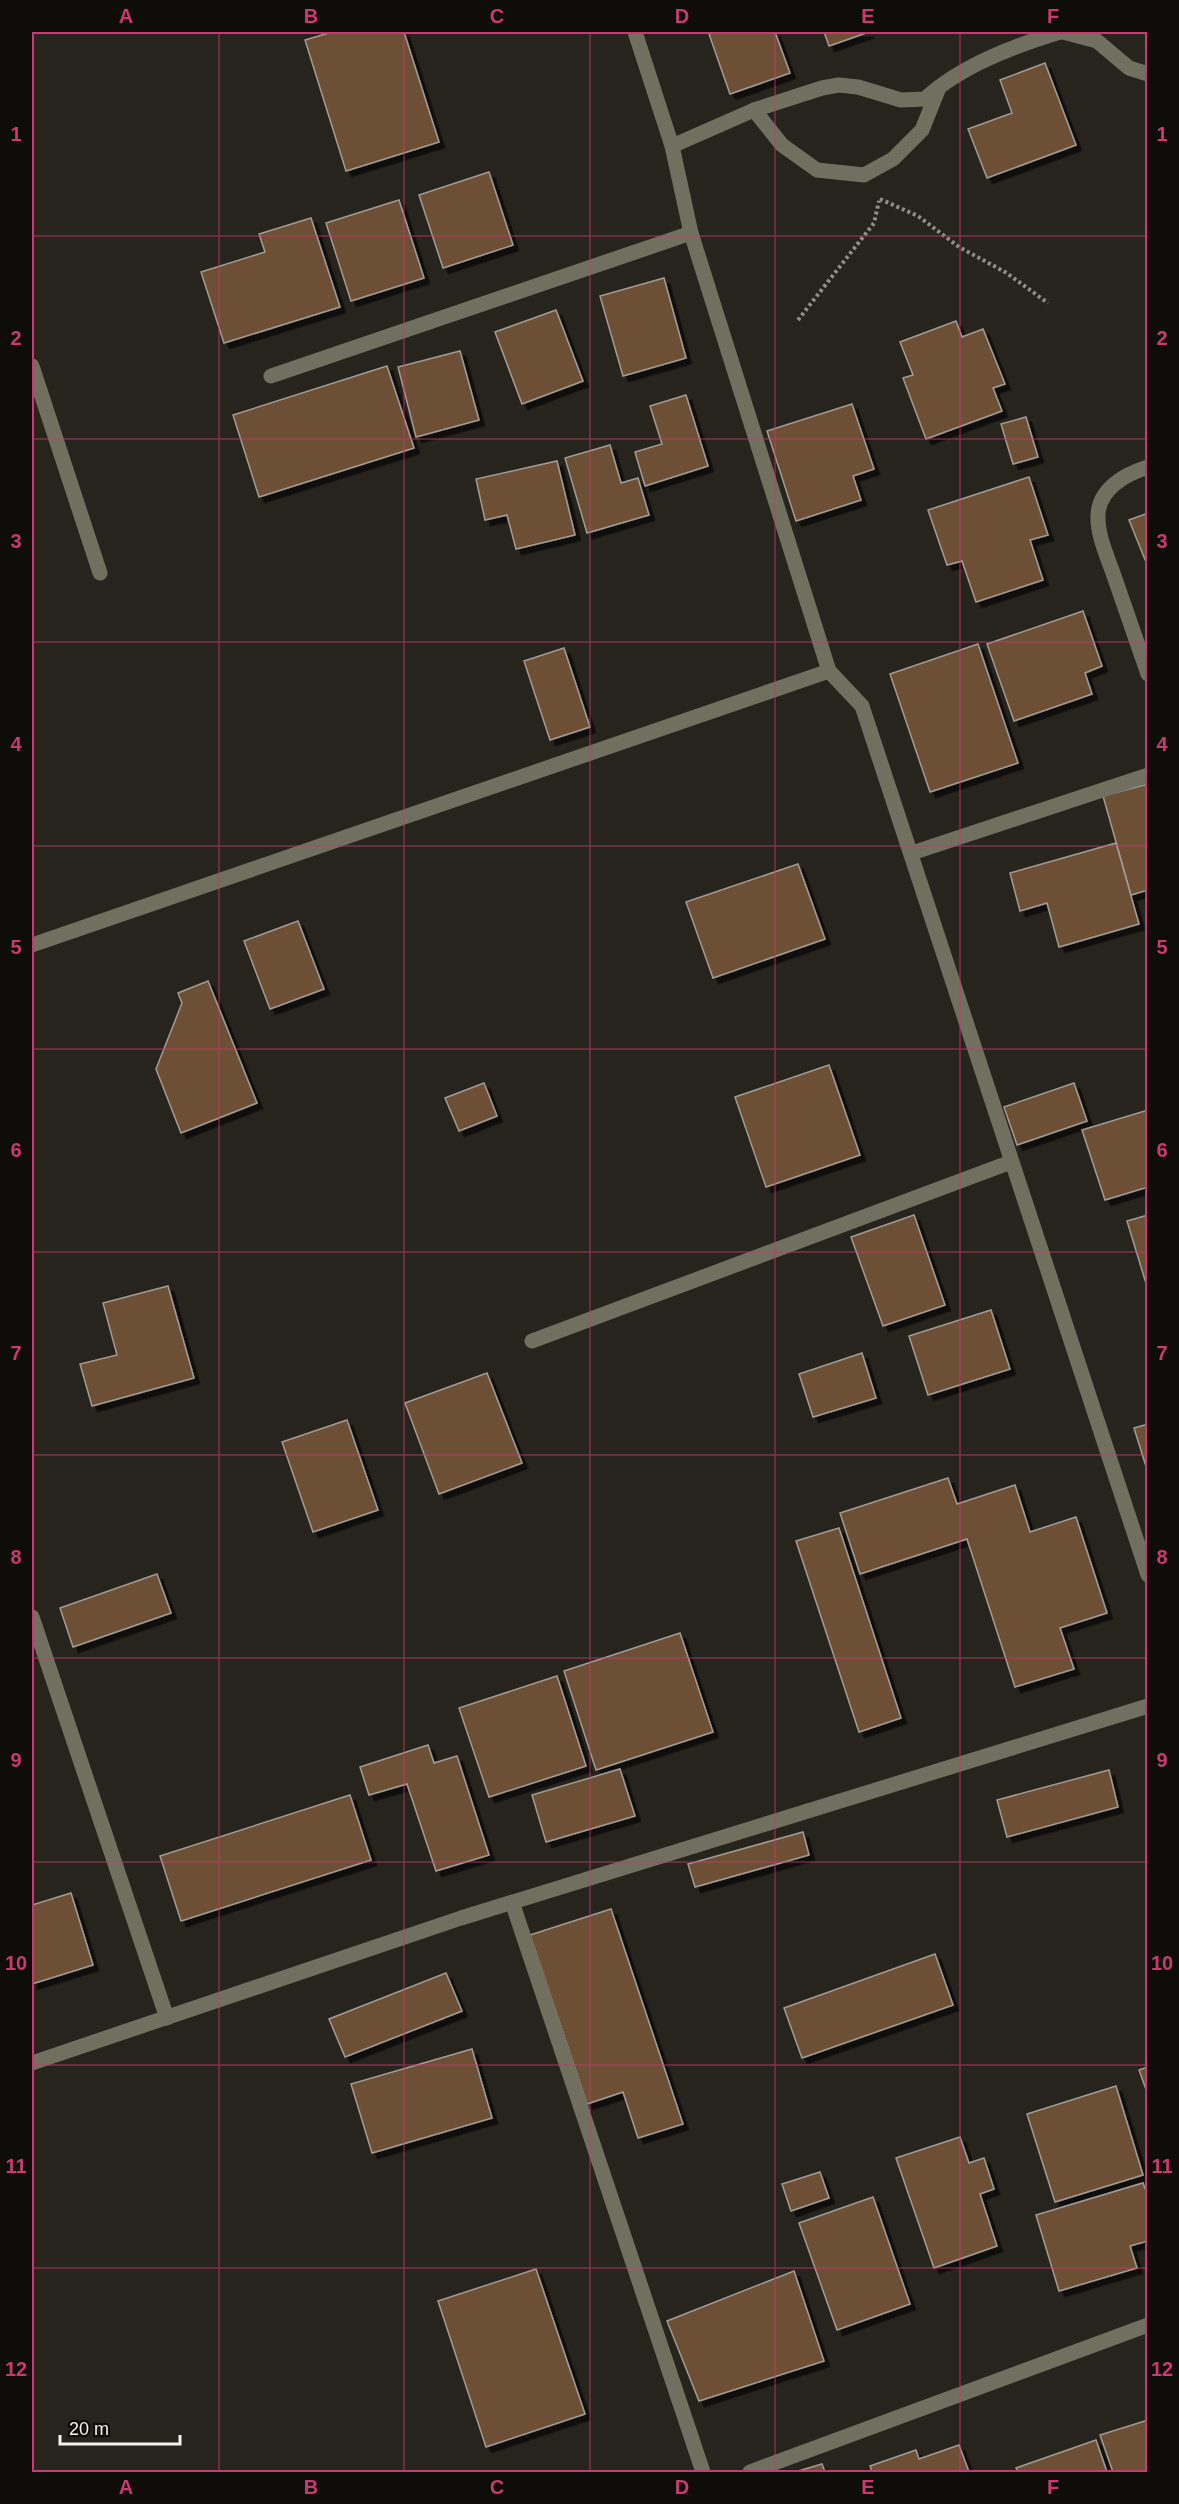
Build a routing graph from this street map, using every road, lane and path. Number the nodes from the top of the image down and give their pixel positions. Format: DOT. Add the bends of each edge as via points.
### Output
graph roads {
  1 [pos="635,32"];
  2 [pos="1062,32"];
  3 [pos="1148,74"];
  4 [pos="940,85"];
  5 [pos="754,110"];
  6 [pos="672,146"];
  7 [pos="864,175"];
  8 [pos="879,199"];
  9 [pos="691,233"];
  10 [pos="1048,303"];
  11 [pos="798,320"];
  12 [pos="32,366"];
  13 [pos="271,376"];
  14 [pos="1148,467"];
  15 [pos="100,573"];
  16 [pos="829,671"];
  17 [pos="1148,674"];
  18 [pos="1148,775"];
  19 [pos="912,853"];
  20 [pos="32,945"];
  21 [pos="1011,1162"];
  22 [pos="532,1341"];
  23 [pos="1148,1575"];
  24 [pos="32,1617"];
  25 [pos="1148,1706"];
  26 [pos="512,1902"];
  27 [pos="167,2018"];
  28 [pos="32,2063"];
  29 [pos="1148,2325"];
  30 [pos="703,2472"];
  31 [pos="750,2472"];
  1 -- 6 [label="street"];
  2 -- 3 [label="street" via="1097,41 1129,68"];
  2 -- 4 [label="street" via="978,63"];
  4 -- 5 [label="street" via="925,99 901,100 839,84"];
  4 -- 7 [label="street" via="922,130 893,159"];
  5 -- 6 [label="street"];
  5 -- 7 [label="street" via="782,145 818,170"];
  6 -- 9 [label="street"];
  7 -- 8 [label="path"];
  8 -- 10 [label="path" via="918,216"];
  8 -- 11 [label="path" via="873,223"];
  9 -- 13 [label="street"];
  9 -- 16 [label="street"];
  12 -- 15 [label="street"];
  14 -- 17 [label="street" via="1110,486 1098,515"];
  16 -- 19 [label="street" via="862,706"];
  16 -- 20 [label="street"];
  18 -- 19 [label="street"];
  19 -- 21 [label="street"];
  21 -- 22 [label="street"];
  21 -- 23 [label="street"];
  24 -- 27 [label="street"];
  25 -- 26 [label="street"];
  26 -- 27 [label="street"];
  26 -- 30 [label="street"];
  27 -- 28 [label="street"];
  29 -- 31 [label="street"];
}
